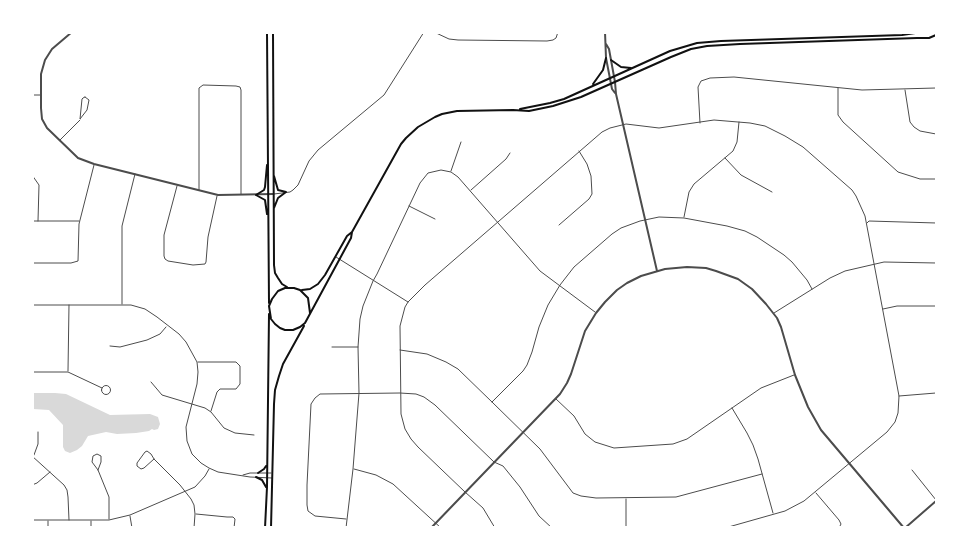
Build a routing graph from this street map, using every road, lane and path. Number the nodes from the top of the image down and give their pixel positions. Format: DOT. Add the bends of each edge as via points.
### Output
graph roads {
  1 [pos="72,32"];
  2 [pos="267,32"];
  3 [pos="273,32"];
  4 [pos="424,32"];
  5 [pos="434,32"];
  6 [pos="558,32"];
  7 [pos="605,32"];
  8 [pos="922,32"];
  9 [pos="936,35"];
  10 [pos="606,44"];
  11 [pos="606,58"];
  12 [pos="611,60"];
  13 [pos="633,68"];
  14 [pos="614,76"];
  15 [pos="610,78"];
  16 [pos="616,82"];
  17 [pos="611,84"];
  18 [pos="590,87"];
  19 [pos="838,88"];
  20 [pos="936,88"];
  21 [pos="905,90"];
  22 [pos="616,94"];
  23 [pos="32,95"];
  24 [pos="41,95"];
  25 [pos="516,110"];
  26 [pos="80,119"];
  27 [pos="739,122"];
  28 [pos="700,123"];
  29 [pos="623,125"];
  30 [pos="936,134"];
  31 [pos="59,140"];
  32 [pos="460,142"];
  33 [pos="579,151"];
  34 [pos="510,153"];
  35 [pos="725,158"];
  36 [pos="268,160"];
  37 [pos="94,164"];
  38 [pos="273,171"];
  39 [pos="451,172"];
  40 [pos="136,174"];
  41 [pos="32,175"];
  42 [pos="936,179"];
  43 [pos="177,185"];
  44 [pos="198,190"];
  45 [pos="470,190"];
  46 [pos="286,192"];
  47 [pos="772,192"];
  48 [pos="268,194"];
  49 [pos="273,194"];
  50 [pos="218,195"];
  51 [pos="241,195"];
  52 [pos="256,195"];
  53 [pos="409,206"];
  54 [pos="273,210"];
  55 [pos="268,215"];
  56 [pos="684,218"];
  57 [pos="435,219"];
  58 [pos="645,219"];
  59 [pos="32,221"];
  60 [pos="38,221"];
  61 [pos="80,221"];
  62 [pos="498,222"];
  63 [pos="866,223"];
  64 [pos="936,223"];
  65 [pos="559,225"];
  66 [pos="352,232"];
  67 [pos="336,257"];
  68 [pos="340,259"];
  69 [pos="936,263"];
  70 [pos="32,264"];
  71 [pos="874,265"];
  72 [pos="657,271"];
  73 [pos="373,281"];
  74 [pos="560,285"];
  75 [pos="289,287"];
  76 [pos="812,289"];
  77 [pos="300,290"];
  78 [pos="408,302"];
  79 [pos="122,304"];
  80 [pos="32,305"];
  81 [pos="69,305"];
  82 [pos="269,306"];
  83 [pos="936,306"];
  84 [pos="883,309"];
  85 [pos="269,312"];
  86 [pos="310,313"];
  87 [pos="596,313"];
  88 [pos="774,314"];
  89 [pos="305,323"];
  90 [pos="167,325"];
  91 [pos="32,344"];
  92 [pos="110,346"];
  93 [pos="332,347"];
  94 [pos="358,347"];
  95 [pos="32,349"];
  96 [pos="400,350"];
  97 [pos="197,362"];
  98 [pos="32,372"];
  99 [pos="68,372"];
  100 [pos="795,375"];
  101 [pos="151,382"];
  102 [pos="102,388"];
  103 [pos="359,393"];
  104 [pos="400,393"];
  105 [pos="936,393"];
  106 [pos="899,396"];
  107 [pos="556,399"];
  108 [pos="492,402"];
  109 [pos="191,404"];
  110 [pos="732,408"];
  111 [pos="211,412"];
  112 [pos="38,432"];
  113 [pos="523,432"];
  114 [pos="254,435"];
  115 [pos="33,456"];
  116 [pos="154,459"];
  117 [pos="494,462"];
  118 [pos="267,464"];
  119 [pos="849,464"];
  120 [pos="209,468"];
  121 [pos="353,469"];
  122 [pos="98,470"];
  123 [pos="912,470"];
  124 [pos="51,472"];
  125 [pos="258,473"];
  126 [pos="267,473"];
  127 [pos="273,474"];
  128 [pos="762,474"];
  129 [pos="242,475"];
  130 [pos="256,477"];
  131 [pos="267,477"];
  132 [pos="272,478"];
  133 [pos="32,485"];
  134 [pos="267,487"];
  135 [pos="185,492"];
  136 [pos="465,492"];
  137 [pos="816,492"];
  138 [pos="626,498"];
  139 [pos="936,500"];
  140 [pos="195,514"];
  141 [pos="773,514"];
  142 [pos="130,515"];
  143 [pos="346,519"];
  144 [pos="32,520"];
  145 [pos="48,520"];
  146 [pos="69,520"];
  147 [pos="91,520"];
  148 [pos="109,520"];
  149 [pos="436,522"];
  150 [pos="48,528"];
  151 [pos="91,528"];
  152 [pos="132,528"];
  153 [pos="194,528"];
  154 [pos="234,528"];
  155 [pos="265,528"];
  156 [pos="271,528"];
  157 [pos="346,528"];
  158 [pos="432,528"];
  159 [pos="441,528"];
  160 [pos="495,528"];
  161 [pos="552,528"];
  162 [pos="626,528"];
  163 [pos="724,528"];
  164 [pos="839,528"];
  165 [pos="904,528"];
  1 -- 24 [label="street" via="52,49 45,60"];
  2 -- 36 [label="main road"];
  3 -- 38 [label="main road"];
  4 -- 46 [label="street" via="384,95 318,150 298,184"];
  5 -- 6 [label="street" via="458,40 547,41 556,38"];
  7 -- 10 [label="street"];
  8 -- 13 [label="main road" via="707,41 680,48"];
  9 -- 16 [label="main road" via="707,46 670,57"];
  10 -- 11 [label="street"];
  10 -- 12 [label="street"];
  11 -- 15 [label="street"];
  11 -- 18 [label="main road" via="603,70"];
  12 -- 13 [label="main road" via="621,67"];
  12 -- 14 [label="street"];
  13 -- 14 [label="main road"];
  14 -- 15 [label="main road"];
  14 -- 16 [label="street"];
  15 -- 17 [label="street"];
  15 -- 18 [label="main road"];
  16 -- 17 [label="main road"];
  16 -- 22 [label="street"];
  17 -- 22 [label="street"];
  17 -- 25 [label="main road" via="563,104 529,111"];
  18 -- 25 [label="main road" via="550,103"];
  19 -- 21 [label="street"];
  19 -- 28 [label="street" via="710,78 701,81 698,87"];
  19 -- 42 [label="street" via="838,115 843,122 898,172 920,179"];
  20 -- 21 [label="street"];
  21 -- 30 [label="street" via="910,122 920,132"];
  22 -- 29 [label="street"];
  23 -- 24 [label="street"];
  24 -- 31 [label="street" via="42,119"];
  25 -- 66 [label="main road" via="448,112 418,127 401,144"];
  26 -- 26 [label="street" via="87,110 89,100 85,98 82,99"];
  26 -- 31 [label="street"];
  27 -- 28 [label="street" via="714,120"];
  27 -- 35 [label="street" via="737,142"];
  27 -- 63 [label="street" via="765,126 803,147 852,190"];
  28 -- 29 [label="street" via="659,128"];
  29 -- 33 [label="street" via="602,132"];
  29 -- 58 [label="street"];
  31 -- 37 [label="street" via="78,158"];
  32 -- 39 [label="street"];
  33 -- 62 [label="street"];
  33 -- 65 [label="street" via="589,170 592,194"];
  34 -- 45 [label="street"];
  35 -- 47 [label="street" via="741,175"];
  35 -- 56 [label="street" via="694,184 689,192"];
  36 -- 48 [label="main road"];
  36 -- 52 [label="main road" via="264,190"];
  37 -- 40 [label="street"];
  37 -- 61 [label="street"];
  38 -- 46 [label="main road" via="278,190"];
  38 -- 49 [label="main road"];
  39 -- 45 [label="street"];
  39 -- 53 [label="street" via="441,170 428,174"];
  40 -- 43 [label="street"];
  40 -- 79 [label="street" via="122,226"];
  41 -- 60 [label="street" via="39,185"];
  43 -- 44 [label="street"];
  43 -- 50 [label="street" via="164,235 164,256 168,261 205,264"];
  44 -- 50 [label="street"];
  44 -- 51 [label="street" via="200,88 203,85 239,86"];
  45 -- 62 [label="street"];
  46 -- 49 [label="street"];
  46 -- 54 [label="main road" via="278,198"];
  48 -- 49 [label="street"];
  48 -- 52 [label="street"];
  48 -- 55 [label="main road"];
  49 -- 54 [label="main road"];
  50 -- 51 [label="street"];
  51 -- 52 [label="street"];
  52 -- 55 [label="main road" via="265,200"];
  53 -- 57 [label="street"];
  53 -- 73 [label="street"];
  54 -- 75 [label="main road" via="275,273 282,284"];
  55 -- 82 [label="main road"];
  56 -- 58 [label="street"];
  56 -- 76 [label="street" via="727,226 757,237 792,262"];
  58 -- 72 [label="street"];
  58 -- 74 [label="street" via="612,234 574,267"];
  59 -- 60 [label="street"];
  60 -- 61 [label="street"];
  61 -- 70 [label="street" via="78,261 72,264"];
  62 -- 74 [label="street" via="540,271"];
  62 -- 78 [label="street"];
  63 -- 64 [label="street"];
  63 -- 71 [label="street"];
  66 -- 67 [label="main road"];
  66 -- 68 [label="main road"];
  67 -- 68 [label="street"];
  67 -- 77 [label="main road" via="316,286"];
  68 -- 73 [label="street"];
  68 -- 86 [label="main road"];
  69 -- 71 [label="street" via="884,262"];
  71 -- 76 [label="street" via="845,271"];
  71 -- 84 [label="street"];
  72 -- 87 [label="street" via="622,287"];
  72 -- 88 [label="street" via="687,266 716,271 752,289"];
  73 -- 78 [label="street"];
  73 -- 94 [label="street" via="360,319"];
  74 -- 87 [label="street"];
  74 -- 108 [label="street" via="546,311 527,365"];
  75 -- 77 [label="main road"];
  75 -- 82 [label="main road" via="276,293"];
  76 -- 88 [label="street"];
  77 -- 86 [label="main road" via="308,298"];
  78 -- 96 [label="street" via="400,326"];
  79 -- 81 [label="street"];
  79 -- 90 [label="street" via="145,309"];
  80 -- 81 [label="street"];
  81 -- 99 [label="street"];
  82 -- 85 [label="main road"];
  83 -- 84 [label="street"];
  84 -- 106 [label="street"];
  85 -- 89 [label="main road" via="273,322 282,329 296,329"];
  85 -- 118 [label="main road"];
  86 -- 89 [label="main road"];
  87 -- 107 [label="street" via="585,331 568,383"];
  88 -- 100 [label="street" via="784,335"];
  89 -- 127 [label="main road" via="275,390"];
  90 -- 92 [label="street" via="155,337 120,347"];
  90 -- 97 [label="street" via="186,342"];
  91 -- 95 [label="street"];
  93 -- 94 [label="street"];
  94 -- 103 [label="street"];
  96 -- 104 [label="street"];
  96 -- 108 [label="street" via="427,354 452,365"];
  97 -- 109 [label="street" via="198,380"];
  97 -- 111 [label="street" via="236,362 240,366 240,384 236,390 220,389"];
  98 -- 99 [label="street"];
  99 -- 102 [label="street"];
  100 -- 110 [label="street" via="761,388"];
  100 -- 119 [label="street" via="821,430"];
  101 -- 109 [label="street" via="162,396"];
  103 -- 104 [label="street"];
  103 -- 121 [label="street"];
  103 -- 143 [label="street" via="320,394 311,404 310,411 308,511 315,516"];
  104 -- 117 [label="street" via="416,394 430,401"];
  104 -- 136 [label="street" via="401,414 408,434"];
  105 -- 106 [label="street"];
  106 -- 119 [label="street" via="895,422"];
  107 -- 110 [label="street" via="595,442 614,448 682,441"];
  107 -- 113 [label="street"];
  108 -- 113 [label="street"];
  109 -- 111 [label="street"];
  109 -- 120 [label="street" via="187,441 192,454"];
  110 -- 128 [label="street" via="751,439"];
  111 -- 114 [label="street" via="224,428"];
  112 -- 115 [label="street"];
  113 -- 117 [label="street"];
  113 -- 138 [label="street" via="573,493 586,497"];
  115 -- 124 [label="street"];
  116 -- 116 [label="street" via="145,452 137,466 144,468"];
  116 -- 135 [label="street"];
  117 -- 136 [label="street"];
  117 -- 161 [label="street" via="503,466 539,516"];
  118 -- 125 [label="main road"];
  118 -- 126 [label="main road"];
  119 -- 137 [label="street"];
  119 -- 165 [label="street"];
  120 -- 129 [label="street"];
  120 -- 135 [label="street" via="201,482"];
  121 -- 143 [label="street"];
  121 -- 149 [label="street" via="394,484"];
  122 -- 122 [label="street" via="101,456 96,454 92,462"];
  122 -- 148 [label="street" via="108,497"];
  123 -- 139 [label="street"];
  124 -- 133 [label="street"];
  124 -- 146 [label="street" via="67,490"];
  125 -- 126 [label="street"];
  125 -- 129 [label="street"];
  126 -- 127 [label="street"];
  126 -- 131 [label="main road"];
  127 -- 132 [label="main road"];
  128 -- 138 [label="street" via="676,497"];
  128 -- 141 [label="street"];
  129 -- 130 [label="street"];
  130 -- 131 [label="street"];
  130 -- 134 [label="main road"];
  131 -- 132 [label="street"];
  131 -- 134 [label="main road"];
  132 -- 156 [label="main road"];
  134 -- 155 [label="main road"];
  135 -- 140 [label="street" via="191,499"];
  135 -- 142 [label="street"];
  136 -- 149 [label="street"];
  136 -- 160 [label="street" via="483,508"];
  137 -- 141 [label="street" via="794,507"];
  137 -- 164 [label="street" via="839,520"];
  138 -- 162 [label="street"];
  139 -- 165 [label="street"];
  140 -- 153 [label="street"];
  140 -- 154 [label="street" via="233,517"];
  141 -- 163 [label="street"];
  142 -- 148 [label="street"];
  142 -- 152 [label="street"];
  143 -- 157 [label="street"];
  144 -- 145 [label="street"];
  145 -- 146 [label="street"];
  145 -- 150 [label="street"];
  146 -- 147 [label="street"];
  147 -- 148 [label="street"];
  147 -- 151 [label="street"];
  149 -- 158 [label="street"];
  149 -- 159 [label="street"];
}
